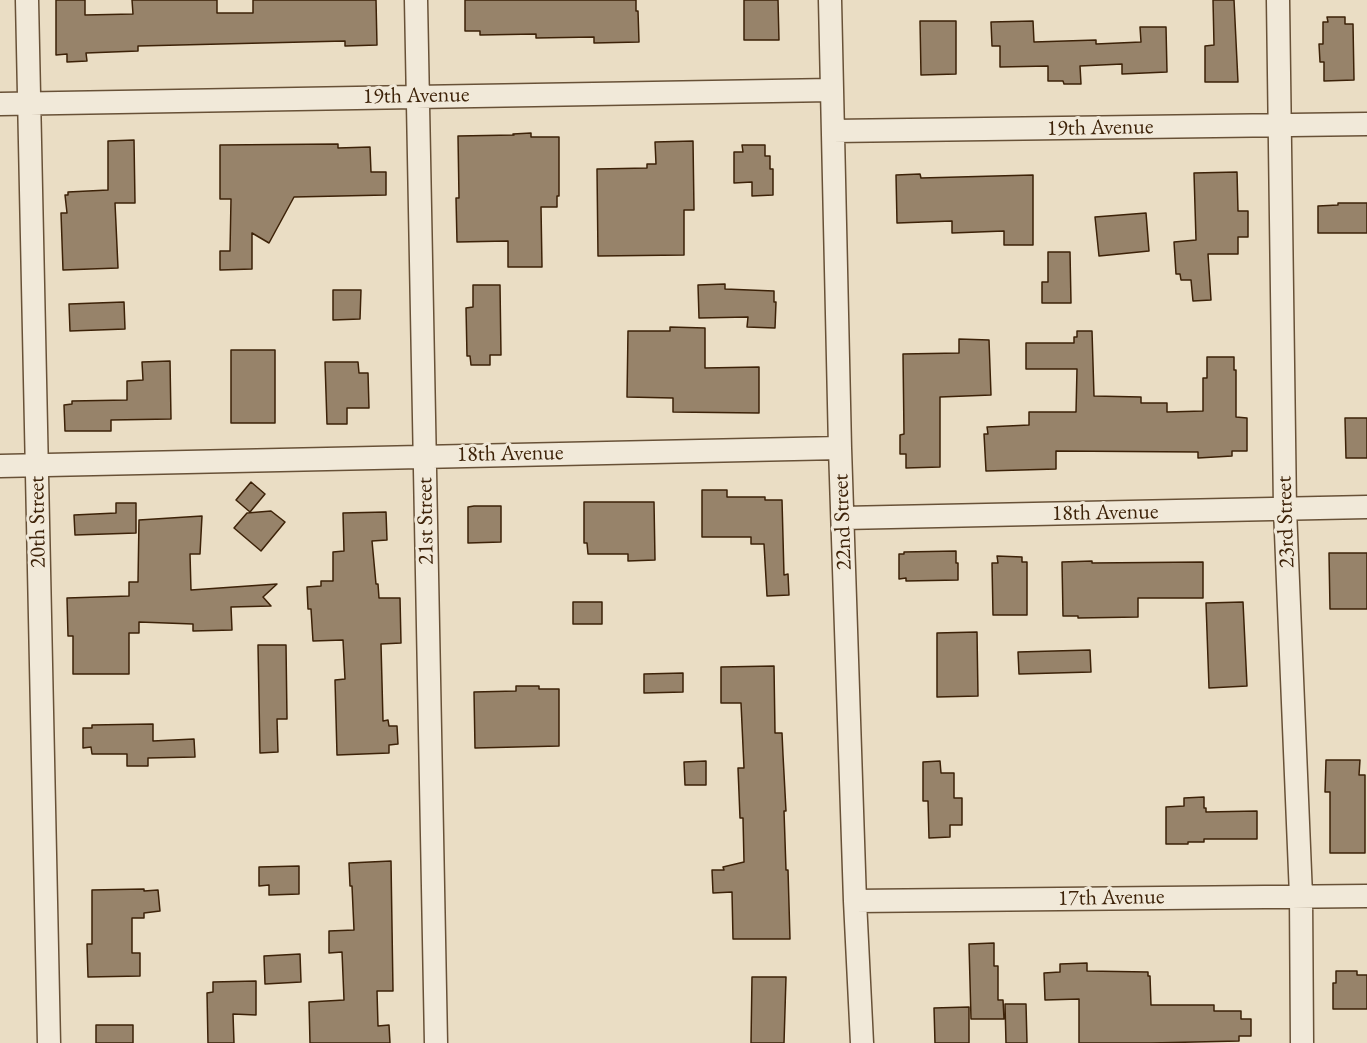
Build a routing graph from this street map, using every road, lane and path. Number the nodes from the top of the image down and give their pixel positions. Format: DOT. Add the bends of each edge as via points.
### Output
graph roads {
  1 [pos="27,0"];
  2 [pos="416,0"];
  3 [pos="830,0"];
  4 [pos="1278,0"];
  5 [pos="831,90"];
  6 [pos="418,96"];
  7 [pos="30,103"];
  8 [pos="0,104"];
  9 [pos="1367,124"];
  10 [pos="1281,126"];
  11 [pos="832,131"];
  12 [pos="840,448"];
  13 [pos="425,456"];
  14 [pos="0,466"];
  15 [pos="37,466"];
  16 [pos="1367,507"];
  17 [pos="1285,509"];
  18 [pos="843,518"];
  19 [pos="1301,896"];
  20 [pos="1367,896"];
  21 [pos="855,901"];
  22 [pos="49,1043"];
  23 [pos="436,1043"];
  24 [pos="862,1043"];
  25 [pos="1302,1043"];
  1 -- 7 [label="street, 20th Street"];
  2 -- 6 [label="street, 21st Street"];
  3 -- 5 [label="street, 22nd Street"];
  4 -- 10 [label="street, 23rd Street"];
  5 -- 6 [label="street, 19th Avenue"];
  5 -- 11 [label="street, 22nd Street"];
  6 -- 7 [label="street, 19th Avenue"];
  6 -- 13 [label="street, 21st Street"];
  7 -- 8 [label="street, 19th Avenue"];
  7 -- 15 [label="street, 20th Street"];
  9 -- 10 [label="street, 19th Avenue"];
  10 -- 11 [label="street, 19th Avenue"];
  10 -- 17 [label="street, 23rd Street"];
  11 -- 12 [label="street, 22nd Street"];
  12 -- 13 [label="street, 18th Avenue"];
  12 -- 18 [label="street, 22nd Street"];
  13 -- 15 [label="street, 18th Avenue"];
  13 -- 23 [label="street, 21st Street"];
  14 -- 15 [label="street, 18th Avenue"];
  15 -- 22 [label="street, 20th Street"];
  16 -- 17 [label="street, 18th Avenue"];
  17 -- 18 [label="street, 18th Avenue"];
  17 -- 19 [label="street, 23rd Street"];
  18 -- 21 [label="street, 22nd Street"];
  19 -- 20 [label="street, 17th Avenue"];
  19 -- 21 [label="street, 17th Avenue"];
  19 -- 25 [label="street, 23rd Street"];
  21 -- 24 [label="street, 22nd Street"];
}
